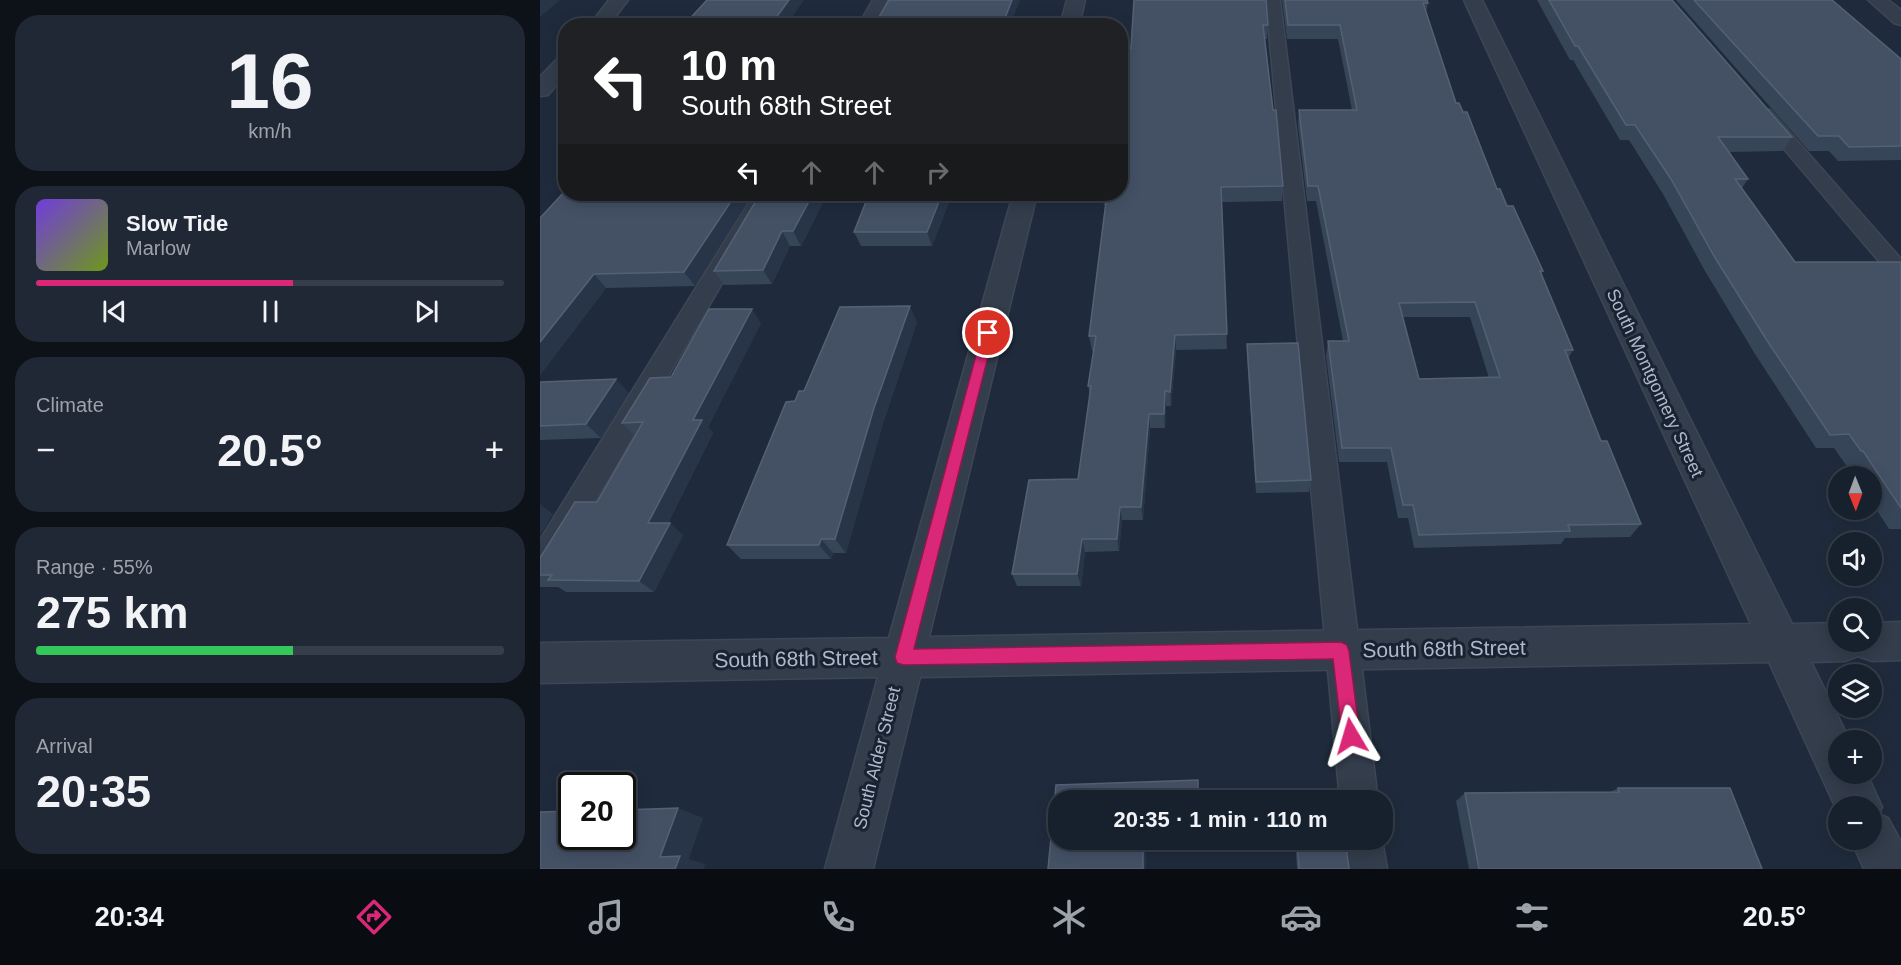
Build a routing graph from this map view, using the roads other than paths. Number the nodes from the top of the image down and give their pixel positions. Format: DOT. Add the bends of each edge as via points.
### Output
graph roads {
  1 [pos="619,0"];
  2 [pos="880,0"];
  3 [pos="1076,0"];
  4 [pos="1272,0"];
  5 [pos="1473,0"];
  6 [pos="1877,0"];
  7 [pos="604,18"];
  8 [pos="870,18"];
  9 [pos="1071,18"];
  10 [pos="1901,19"];
  11 [pos="558,71"];
  12 [pos="540,90"];
  13 [pos="1749,97"];
  14 [pos="760,201"];
  15 [pos="1023,201"];
  16 [pos="1901,273"];
  17 [pos="540,567"];
  18 [pos="1901,641"];
  19 [pos="1828,642"];
  20 [pos="1882,642"];
  21 [pos="1779,643"];
  22 [pos="1341,651"];
  23 [pos="903,657"];
  24 [pos="540,663"];
  25 [pos="1828,743"];
  26 [pos="1358,790"];
  27 [pos="1364,850"];
  28 [pos="1880,850"];
  29 [pos="849,869"];
  30 [pos="1367,869"];
  31 [pos="1889,869"];
  1 -- 7 [label="street"];
  2 -- 8 [label="lane"];
  3 -- 9 [label="street"];
  4 -- 22 [label="lane"];
  5 -- 21 [label="street, South Montgomery Street"];
  6 -- 10 [label="street"];
  11 -- 12 [label="street"];
  13 -- 16 [label="lane"];
  14 -- 17 [label="lane"];
  15 -- 23 [label="street, South Alder Street"];
  18 -- 20 [label="street"];
  19 -- 21 [label="street, South 68th Street"];
  21 -- 22 [label="street, South 68th Street"];
  21 -- 25 [label="street, South Montgomery Street"];
  22 -- 23 [label="street, South 68th Street"];
  22 -- 26 [label="lane"];
  23 -- 24 [label="street, South 68th Street"];
  23 -- 29 [label="street, South Alder Street"];
  27 -- 30 [label="lane"];
  28 -- 31 [label="street"];
}
